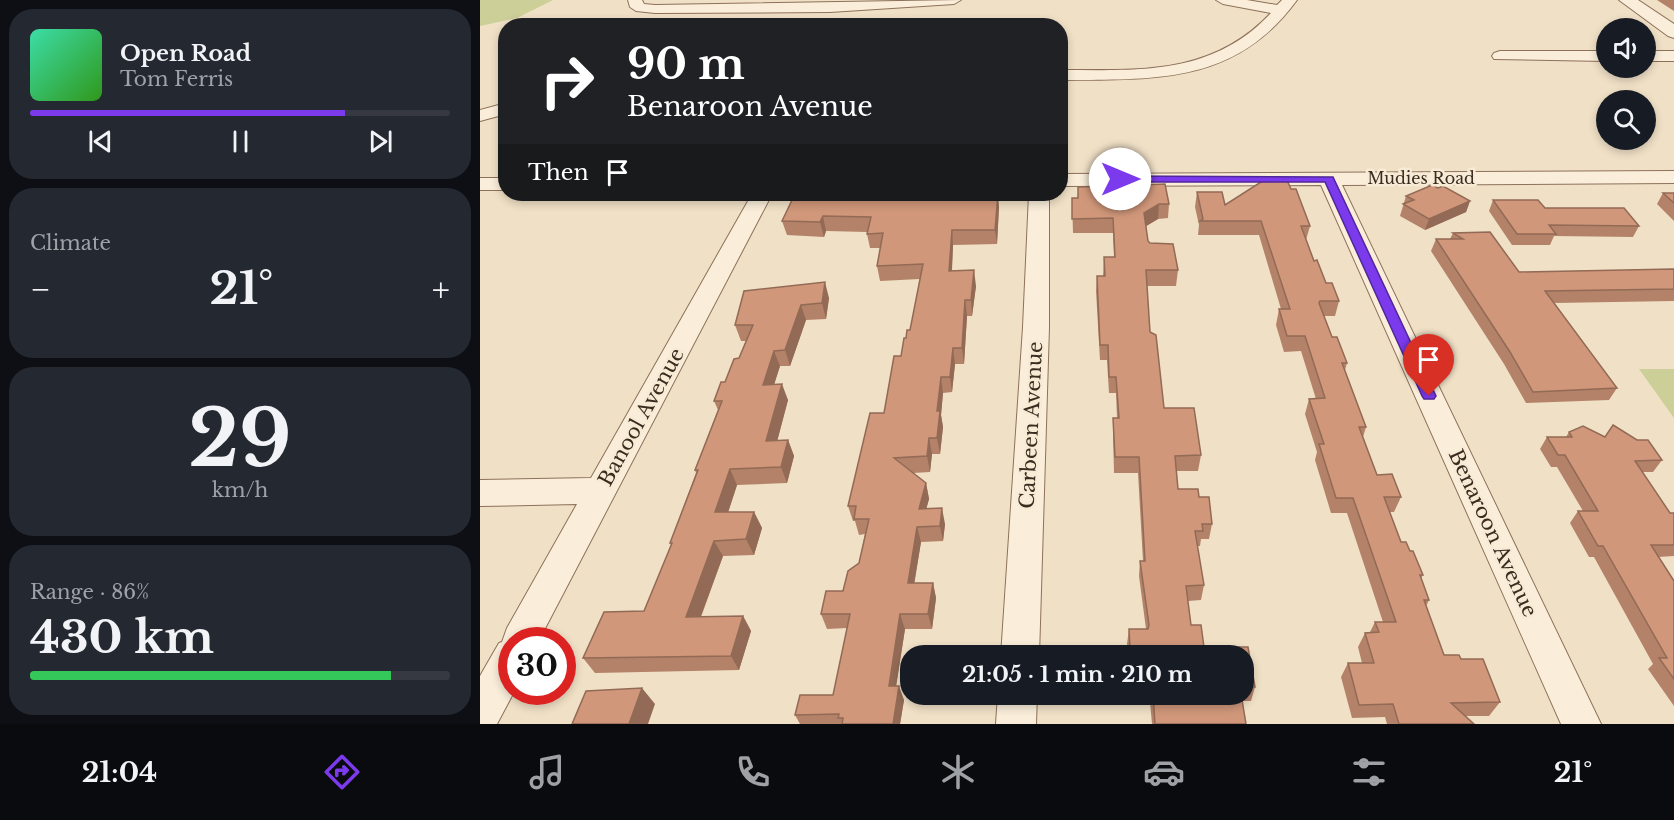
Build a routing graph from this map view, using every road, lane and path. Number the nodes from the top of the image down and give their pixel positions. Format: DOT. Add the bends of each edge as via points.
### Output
graph roads {
  1 [pos="635,0"];
  2 [pos="954,0"];
  3 [pos="1223,0"];
  4 [pos="1627,0"];
  5 [pos="1285,5"];
  6 [pos="1674,32"];
  7 [pos="1500,56"];
  8 [pos="1596,56"];
  9 [pos="1656,56"];
  10 [pos="1674,56"];
  11 [pos="1068,75"];
  12 [pos="498,110"];
  13 [pos="480,116"];
  14 [pos="1674,177"];
  15 [pos="1329,179"];
  16 [pos="1068,180"];
  17 [pos="480,184"];
  18 [pos="498,184"];
  19 [pos="758,201"];
  20 [pos="1039,201"];
  21 [pos="601,491"];
  22 [pos="480,493"];
  23 [pos="527,627"];
  24 [pos="1021,645"];
  25 [pos="498,682"];
  26 [pos="1017,705"];
  27 [pos="480,715"];
  28 [pos="1016,724"];
  29 [pos="1581,724"];
  1 -- 2 [label="street" via="641,8 655,9 830,8"];
  3 -- 5 [label="street"];
  4 -- 6 [label="street"];
  5 -- 11 [label="street" via="1246,45 1198,65 1146,74"];
  7 -- 8 [label="street"];
  9 -- 10 [label="street"];
  12 -- 13 [label="street"];
  14 -- 15 [label="street, Mudies Road"];
  15 -- 16 [label="street, Mudies Road"];
  15 -- 29 [label="street, Benaroon Avenue"];
  17 -- 18 [label="street"];
  19 -- 21 [label="street, Banool Avenue"];
  20 -- 24 [label="street, Carbeen Avenue"];
  21 -- 22 [label="street"];
  21 -- 23 [label="street, Banool Avenue"];
  25 -- 27 [label="street"];
  26 -- 28 [label="street"];
}
